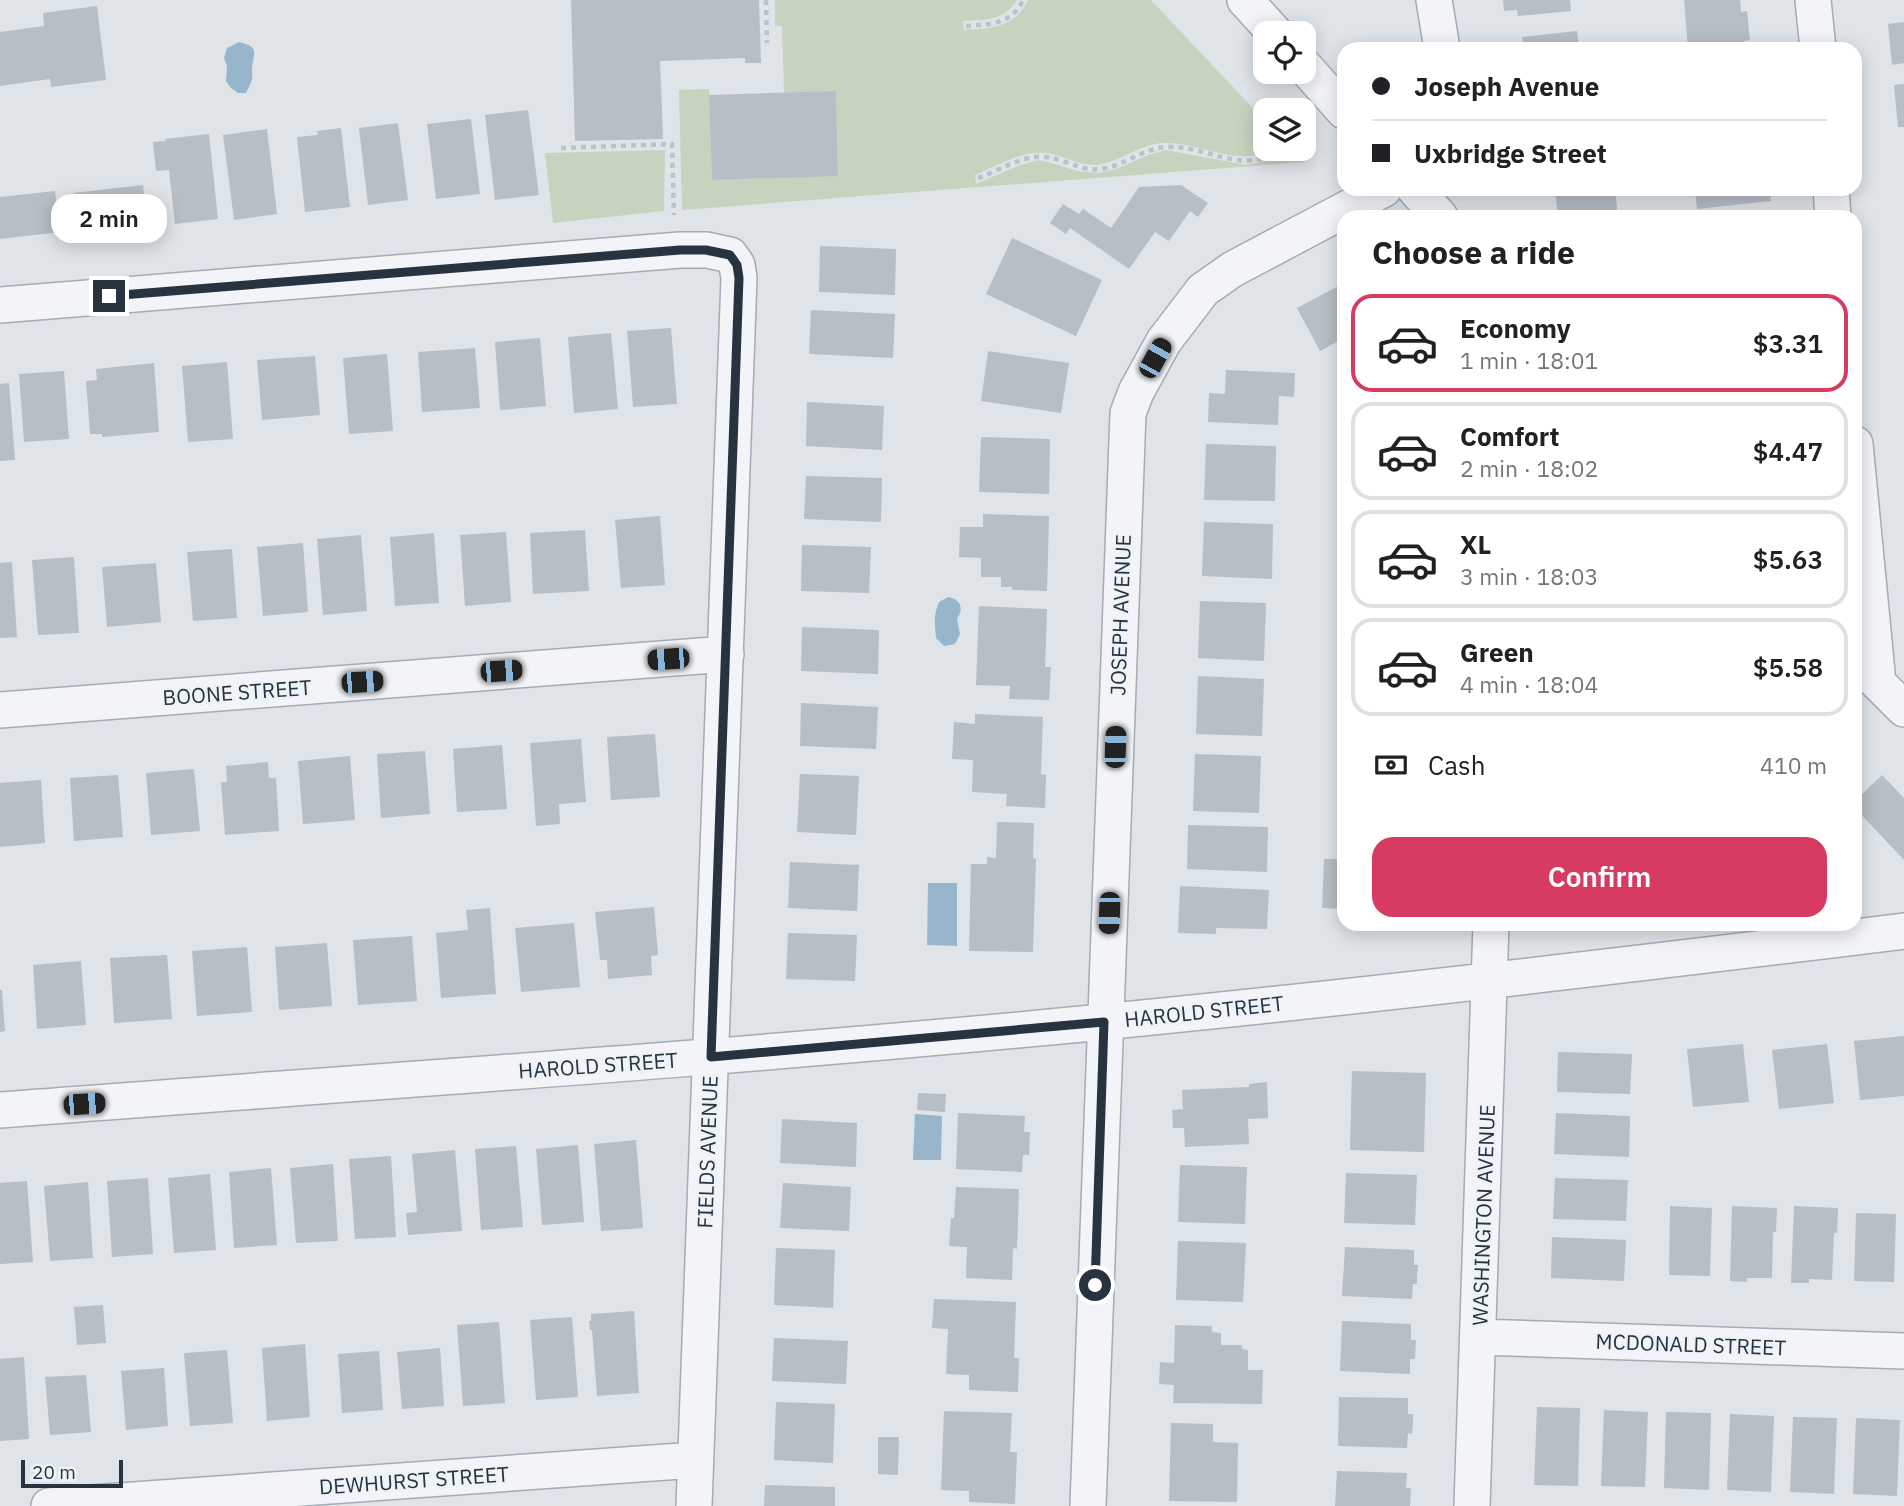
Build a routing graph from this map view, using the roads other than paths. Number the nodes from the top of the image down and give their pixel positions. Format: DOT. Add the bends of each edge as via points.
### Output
graph roads {
  1 [pos="1245,0"];
  2 [pos="1434,0"];
  3 [pos="1813,0"];
  4 [pos="1264,21"];
  5 [pos="1441,42"];
  6 [pos="1817,42"];
  7 [pos="1316,80"];
  8 [pos="1337,103"];
  9 [pos="1371,196"];
  10 [pos="1421,196"];
  11 [pos="1344,210"];
  12 [pos="1434,210"];
  13 [pos="1337,214"];
  14 [pos="0,305"];
  15 [pos="1862,588"];
  16 [pos="726,654"];
  17 [pos="1866,671"];
  18 [pos="1904,709"];
  19 [pos="0,710"];
  20 [pos="1491,931"];
  21 [pos="1904,931"];
  22 [pos="1490,982"];
  23 [pos="1104,1022"];
  24 [pos="711,1057"];
  25 [pos="0,1110"];
  26 [pos="1479,1337"];
  27 [pos="1904,1351"];
  28 [pos="695,1460"];
  29 [pos="49,1506"];
  30 [pos="694,1506"];
  31 [pos="1088,1506"];
  32 [pos="1472,1506"];
  1 -- 4 [label="street"];
  2 -- 5 [label="street"];
  3 -- 6 [label="street"];
  7 -- 8 [label="street"];
  9 -- 11 [label="street, JOSEPH AVENUE"];
  10 -- 12 [label="street"];
  13 -- 23 [label="street, JOSEPH AVENUE" via="1203,290 1164,341 1128,413"];
  14 -- 16 [label="street, FIELDS AVENUE" via="680,250 730,255 739,278"];
  15 -- 17 [label="street"];
  16 -- 19 [label="street, BOONE STREET"];
  16 -- 24 [label="street, FIELDS AVENUE"];
  17 -- 18 [label="street"];
  20 -- 22 [label="street, WASHINGTON AVENUE"];
  21 -- 22 [label="street, HAROLD STREET"];
  22 -- 23 [label="street, HAROLD STREET"];
  22 -- 26 [label="street, WASHINGTON AVENUE"];
  23 -- 24 [label="street, HAROLD STREET"];
  23 -- 31 [label="street, JOSEPH AVENUE"];
  24 -- 25 [label="street, HAROLD STREET"];
  24 -- 28 [label="street, FIELDS AVENUE"];
  26 -- 27 [label="street, MCDONALD STREET"];
  26 -- 32 [label="street, WASHINGTON AVENUE"];
  28 -- 29 [label="street, DEWHURST STREET"];
  28 -- 30 [label="street, FIELDS AVENUE"];
}
